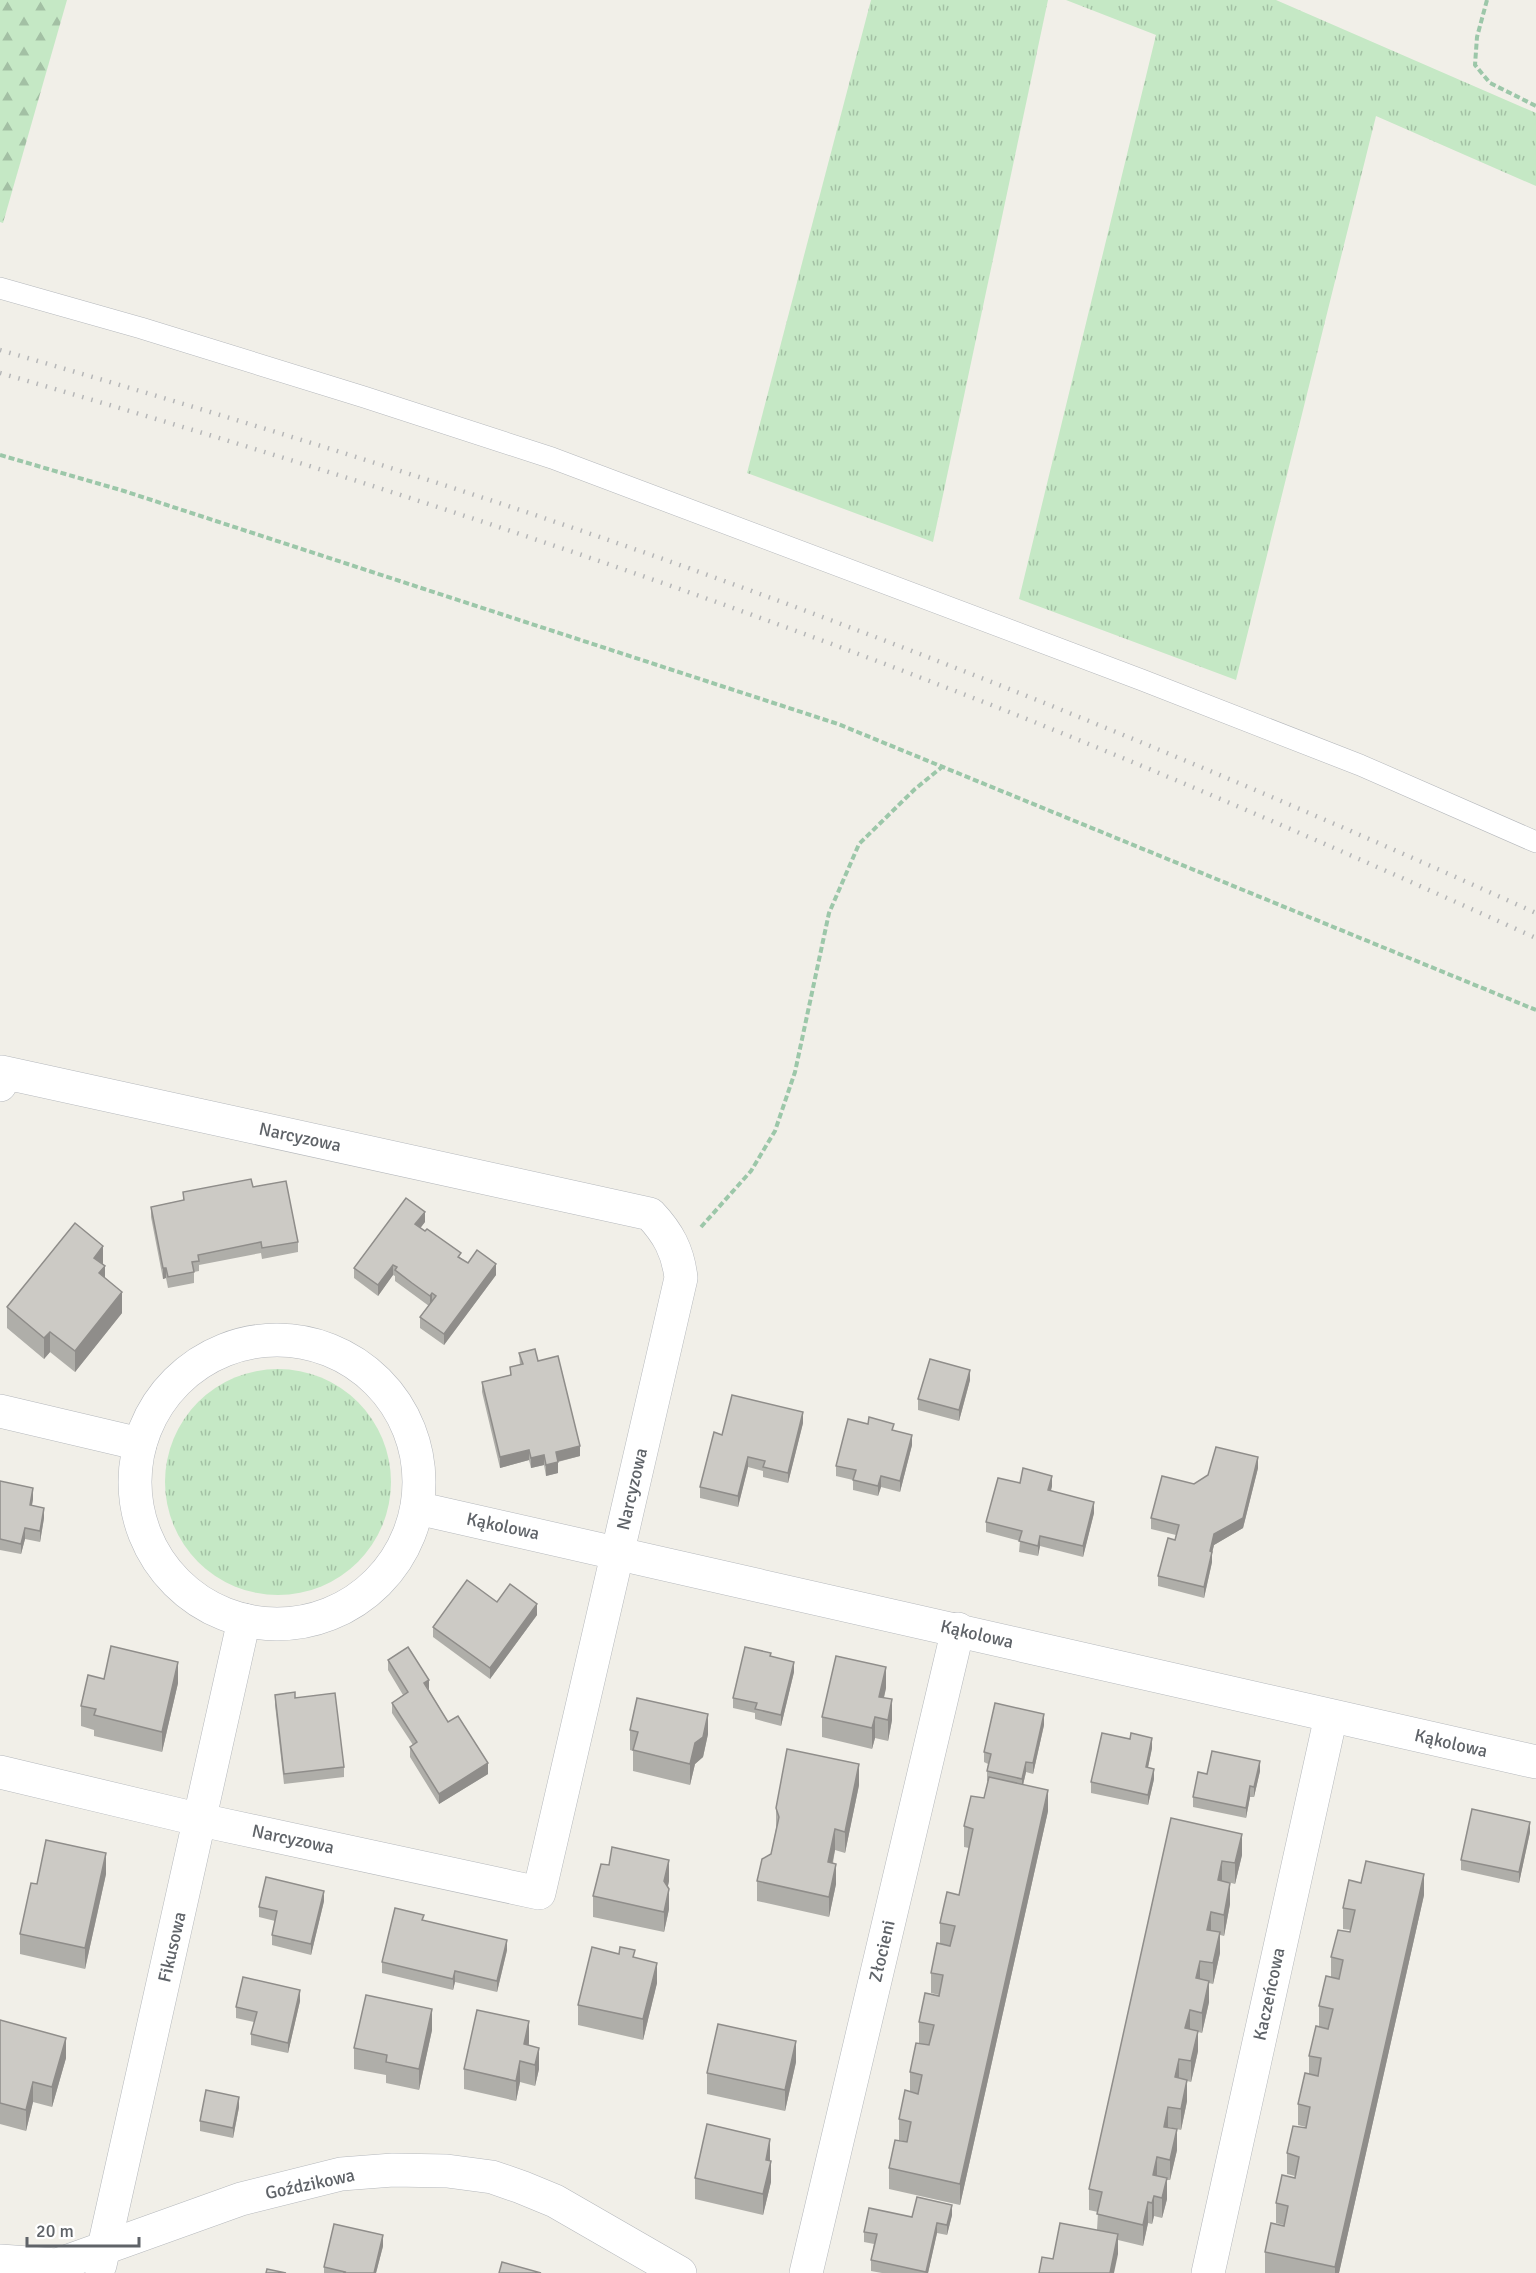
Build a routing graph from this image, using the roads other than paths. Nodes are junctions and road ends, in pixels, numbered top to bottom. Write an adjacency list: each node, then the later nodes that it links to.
1 (0, 288): 2 (lane)
2 (1536, 842)
3 (0, 1085): 7 (street, Narcyzowa)
4 (0, 1411): 5 (street)
5 (140, 1444): 6 (street); 8 (street)
6 (417, 1508): 7 (street, Kąkolowa); 8 (street)
7 (617, 1552): 9 (street, Kąkolowa); 13 (street, Narcyzowa)
8 (244, 1620): 13 (street, Fikusowa)
9 (958, 1629): 10 (street, Kąkolowa); 17 (street, Złocieni)
10 (1331, 1716): 11 (street, Kąkolowa); 18 (street, Kaczeńcowa)
11 (1536, 1762)
12 (0, 1772): 13 (street, Narcyzowa)
13 (201, 1820): 15 (street, Fikusowa)
14 (0, 2261): 15 (street, Goździkowa)
15 (101, 2261): 16 (street, Goździkowa)
16 (680, 2273)
17 (806, 2273)
18 (1208, 2273)

